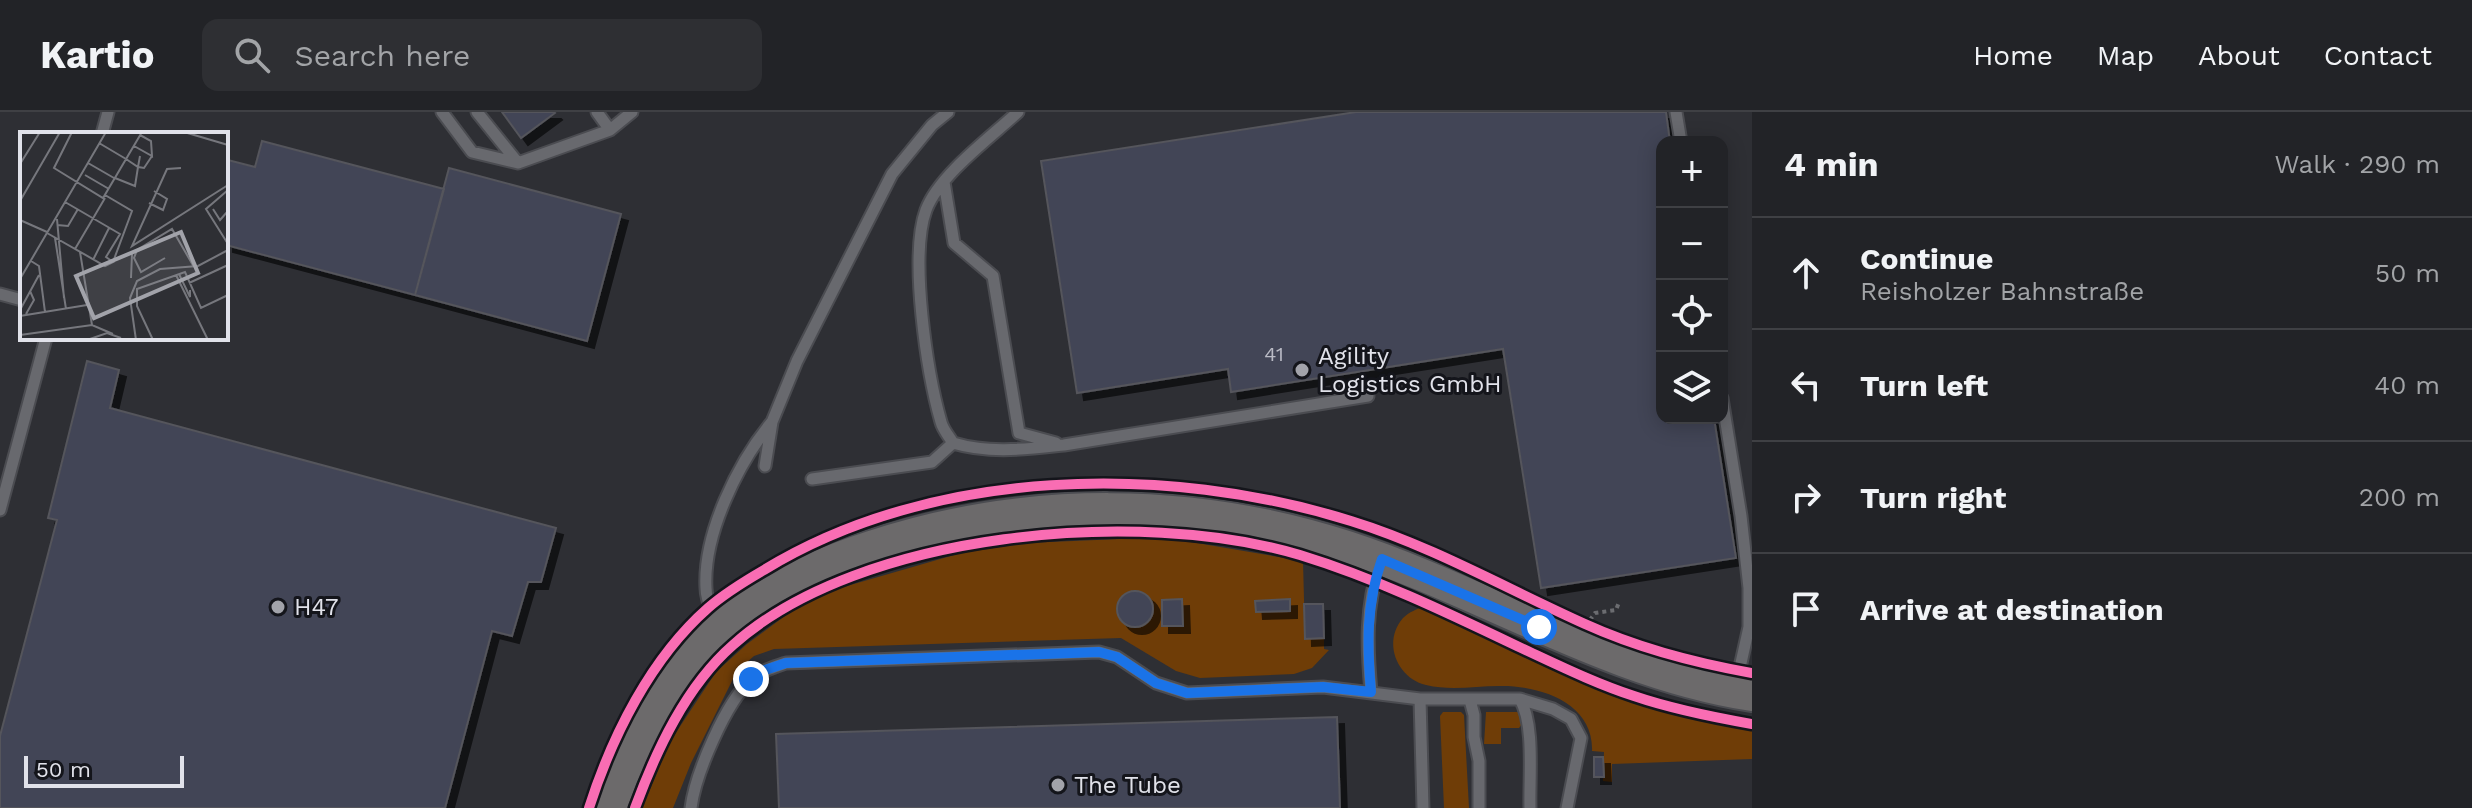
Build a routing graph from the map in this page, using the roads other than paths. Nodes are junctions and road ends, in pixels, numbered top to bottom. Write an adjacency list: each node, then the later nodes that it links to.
1 (108, 112): 10 (lane)
2 (442, 112): 12 (lane)
3 (477, 112): 12 (lane)
4 (597, 112): 9 (lane)
5 (632, 112): 9 (lane)
6 (948, 112): 18 (lane)
7 (1018, 112): 13 (lane)
8 (1676, 112): 11 (lane)
9 (610, 130): 12 (lane)
10 (103, 132)
11 (1680, 136)
12 (518, 163)
13 (944, 182): 20 (lane); 21 (lane)
14 (0, 294): 15 (lane)
15 (20, 299)
16 (45, 340): 22 (lane)
17 (1368, 396): 21 (lane)
18 (772, 422): 23 (lane); 27 (lane)
19 (1726, 424): 29 (lane)
20 (953, 443): 21 (lane); 24 (lane)
21 (1064, 445)
22 (6, 464): 25 (lane)
23 (765, 466)
24 (812, 479)
25 (0, 510)
26 (1382, 559): 27 (main road); 28 (lane); 29 (main road)
27 (718, 630): 33 (main road)
28 (1371, 692): 30 (lane); 34 (lane)
29 (1743, 694)
30 (1420, 699): 32 (lane); 35 (lane)
31 (1520, 699): 32 (lane); 37 (lane); 38 (lane)
32 (1470, 700): 36 (lane)
33 (610, 808)
34 (691, 808)
35 (1423, 808)
36 (1479, 808)
37 (1530, 808)
38 (1567, 808)

